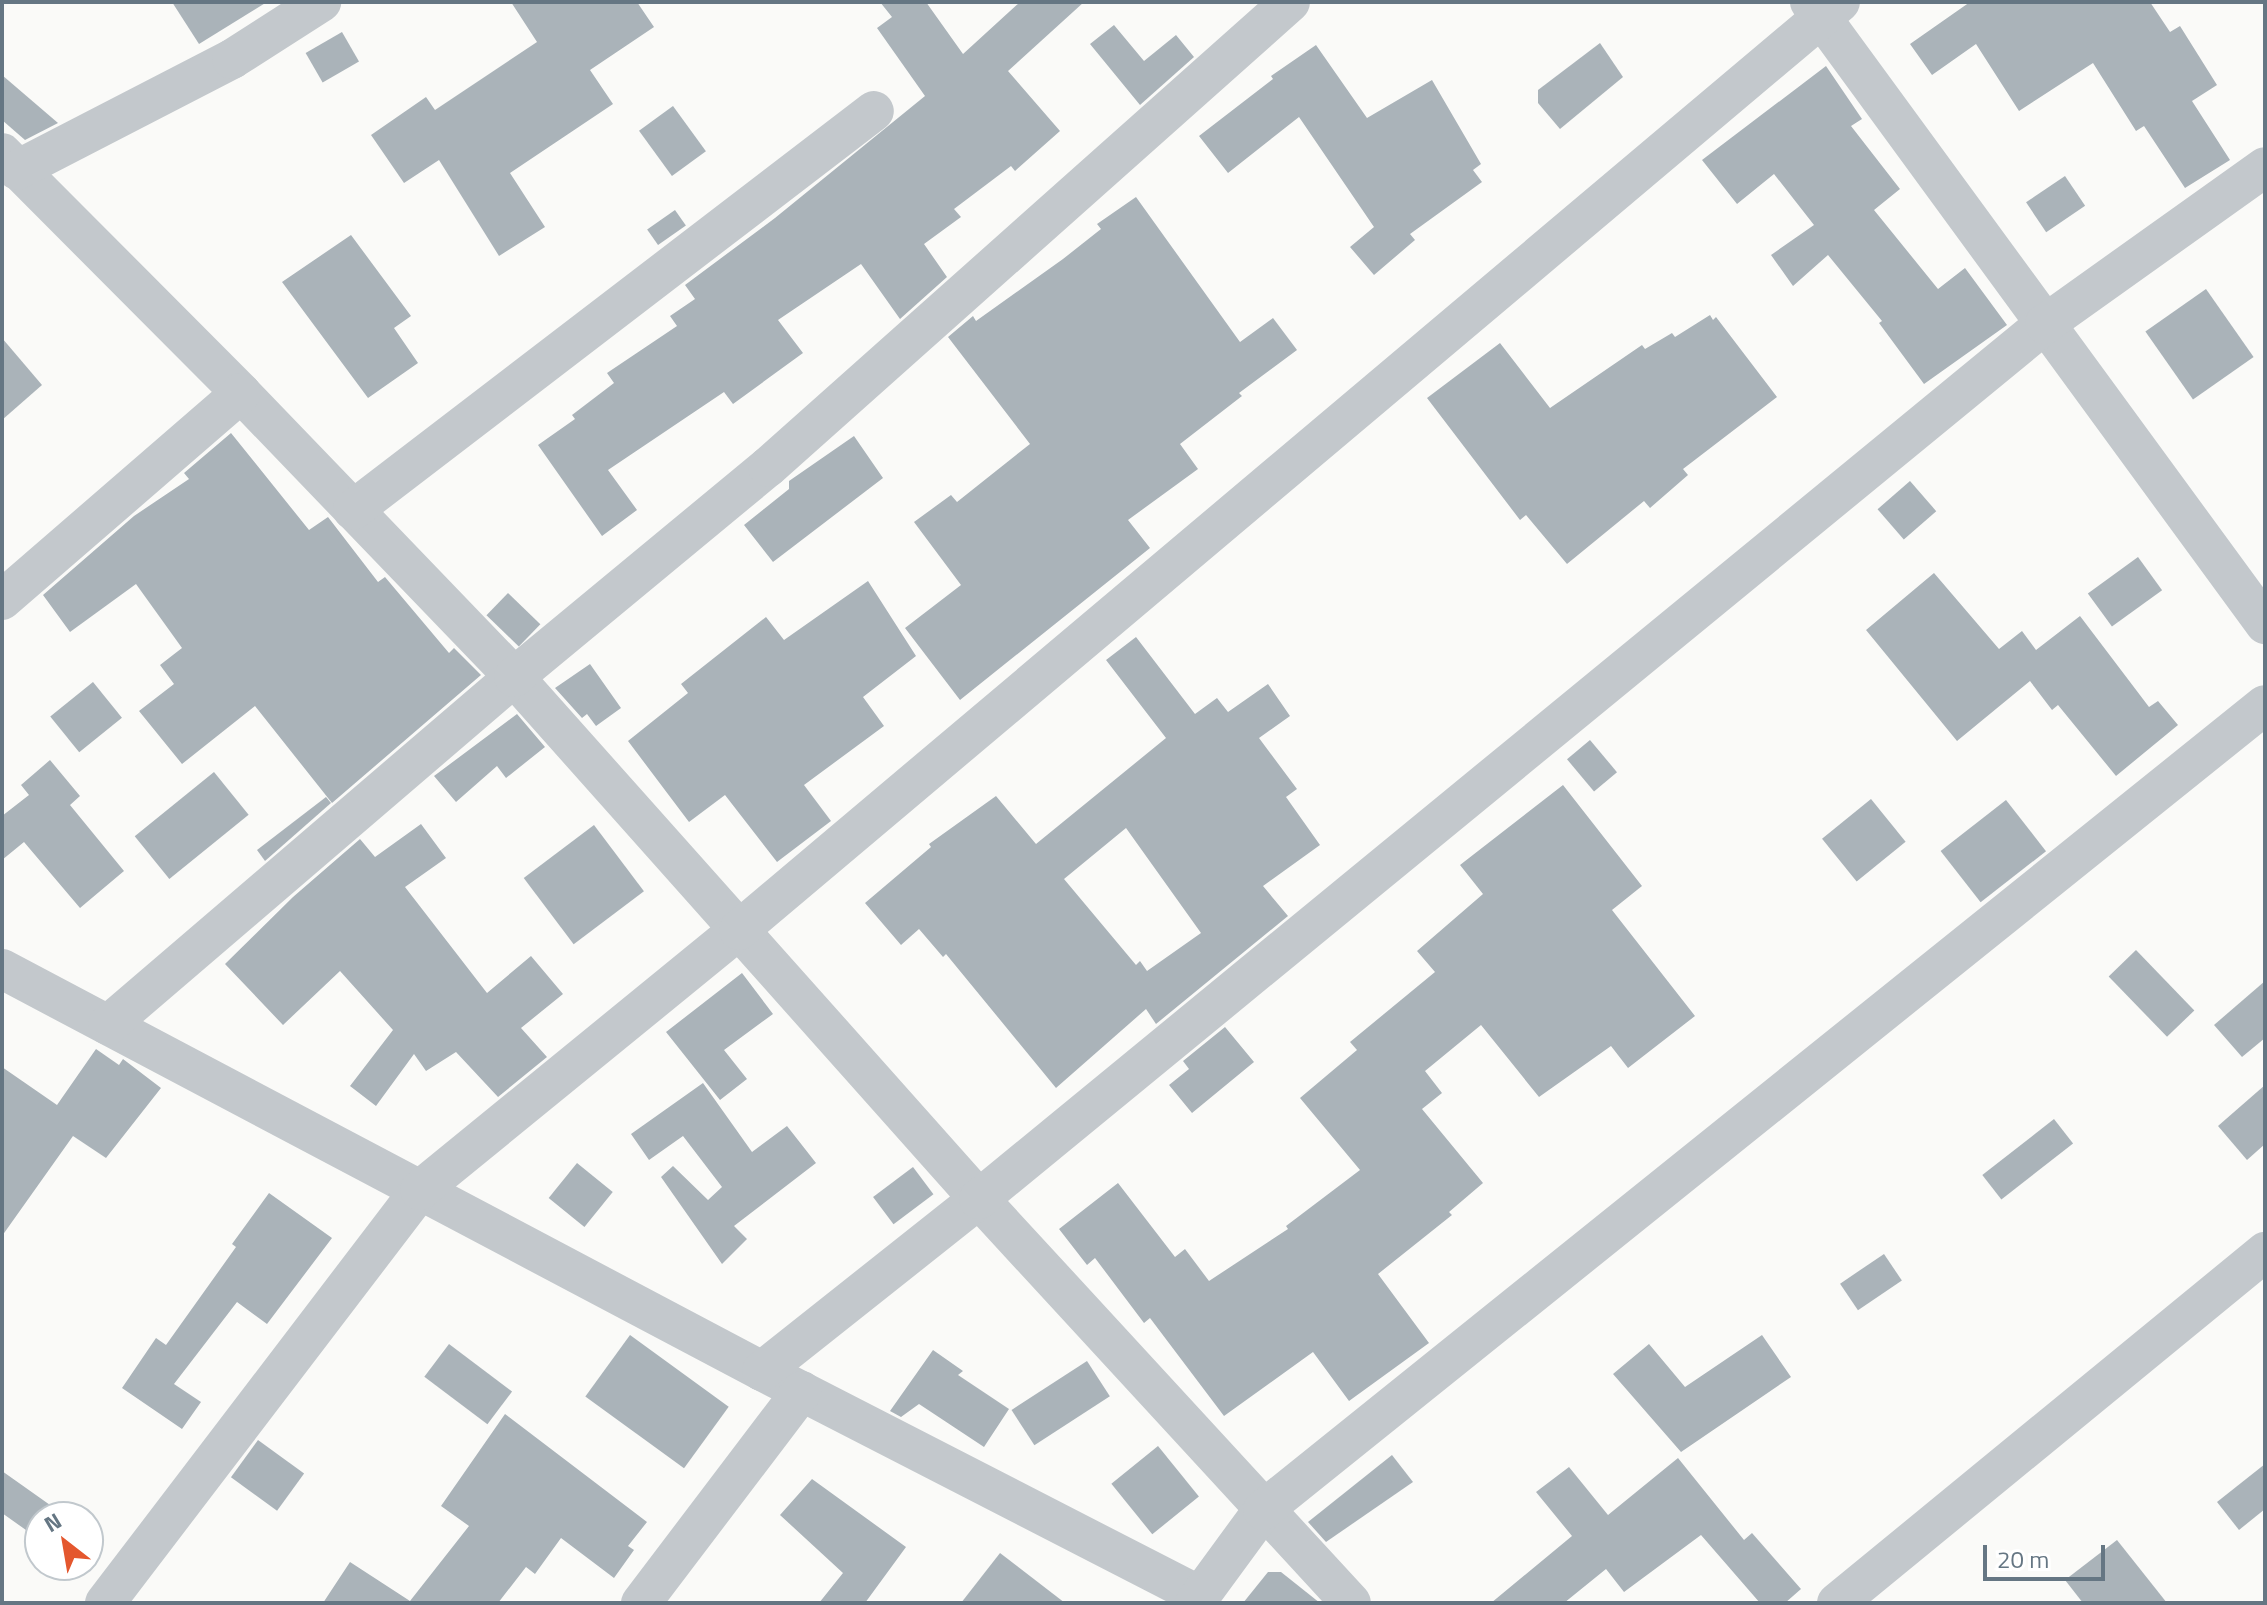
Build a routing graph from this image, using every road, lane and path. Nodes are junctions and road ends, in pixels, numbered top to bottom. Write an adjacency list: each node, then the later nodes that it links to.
1 (321, 2): 5 (street)
2 (1290, 2): 12 (street)
3 (1823, 7): 7 (street); 14 (street)
4 (874, 111): 9 (street)
5 (10, 161): 8 (street)
6 (2265, 167): 7 (street)
7 (2045, 324): 11 (street); 18 (street)
8 (241, 393): 9 (street); 10 (street)
9 (353, 510): 12 (street)
10 (2, 600)
11 (2263, 619)
12 (514, 677): 14 (street); 16 (street)
13 (2265, 705): 22 (street)
14 (739, 930): 17 (street); 18 (street)
15 (8, 983): 16 (street)
16 (108, 1025): 17 (street)
17 (420, 1190): 20 (street); 24 (street)
18 (979, 1199): 20 (street); 22 (street)
19 (2265, 1252): 27 (street)
20 (762, 1371): 21 (street)
21 (802, 1391): 23 (street); 25 (street)
22 (1263, 1510): 23 (street); 26 (street)
23 (1198, 1600)
24 (105, 1603)
25 (641, 1603)
26 (1351, 1603)
27 (1837, 1603)

